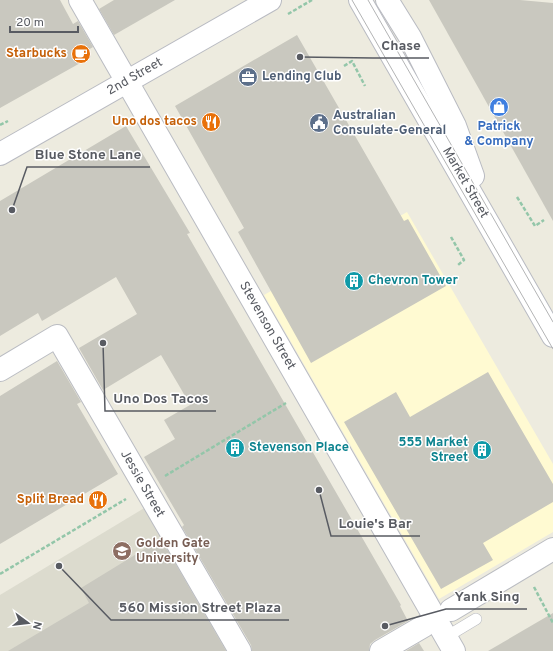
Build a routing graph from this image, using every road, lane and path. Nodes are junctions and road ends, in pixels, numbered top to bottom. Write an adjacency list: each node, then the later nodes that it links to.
1 (80, 0): 6 (street, Stevenson Street)
2 (270, 0): 6 (street, 2nd Street)
3 (360, 0): 12 (street, Market Street)
4 (387, 0): 12 (street, Market Street)
5 (344, 66): 7 (path)
6 (127, 82): 8 (street, 2nd Street); 22 (street, Stevenson Street)
7 (365, 86)
8 (0, 154)
9 (517, 197): 10 (path)
10 (544, 220)
11 (451, 237): 13 (path)
12 (498, 241): 14 (street, Market Street)
13 (458, 265)
14 (553, 336)
15 (0, 370): 23 (street, Jessie Street)
16 (553, 549): 18 (street)
17 (531, 583): 20 (path)
18 (451, 610)
19 (476, 619): 22 (lane)
20 (553, 623)
21 (424, 626): 24 (street)
22 (450, 644)
23 (240, 651)
24 (382, 651)

